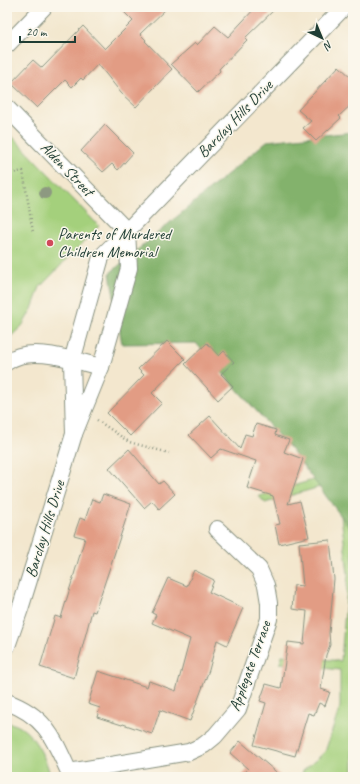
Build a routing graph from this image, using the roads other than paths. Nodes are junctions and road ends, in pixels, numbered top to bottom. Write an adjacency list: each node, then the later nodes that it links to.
1 (44, 7): 3 (street)
2 (344, 7): 5 (street, Barclay Hills Drive)
3 (7, 45)
4 (7, 108): 5 (street, Alden Street)
5 (127, 231): 6 (street, Barclay Hills Drive); 8 (street, Barclay Hills Drive)
6 (72, 361): 7 (street); 8 (street); 9 (street, Barclay Hills Drive)
7 (7, 362)
8 (101, 367): 9 (street, Barclay Hills Drive)
9 (74, 434): 11 (street, Barclay Hills Drive)
10 (217, 529): 14 (street, Applegate Terrace)
11 (14, 603): 12 (street, Barclay Hills Drive)
12 (7, 646)
13 (7, 702): 14 (street)
14 (69, 774)

